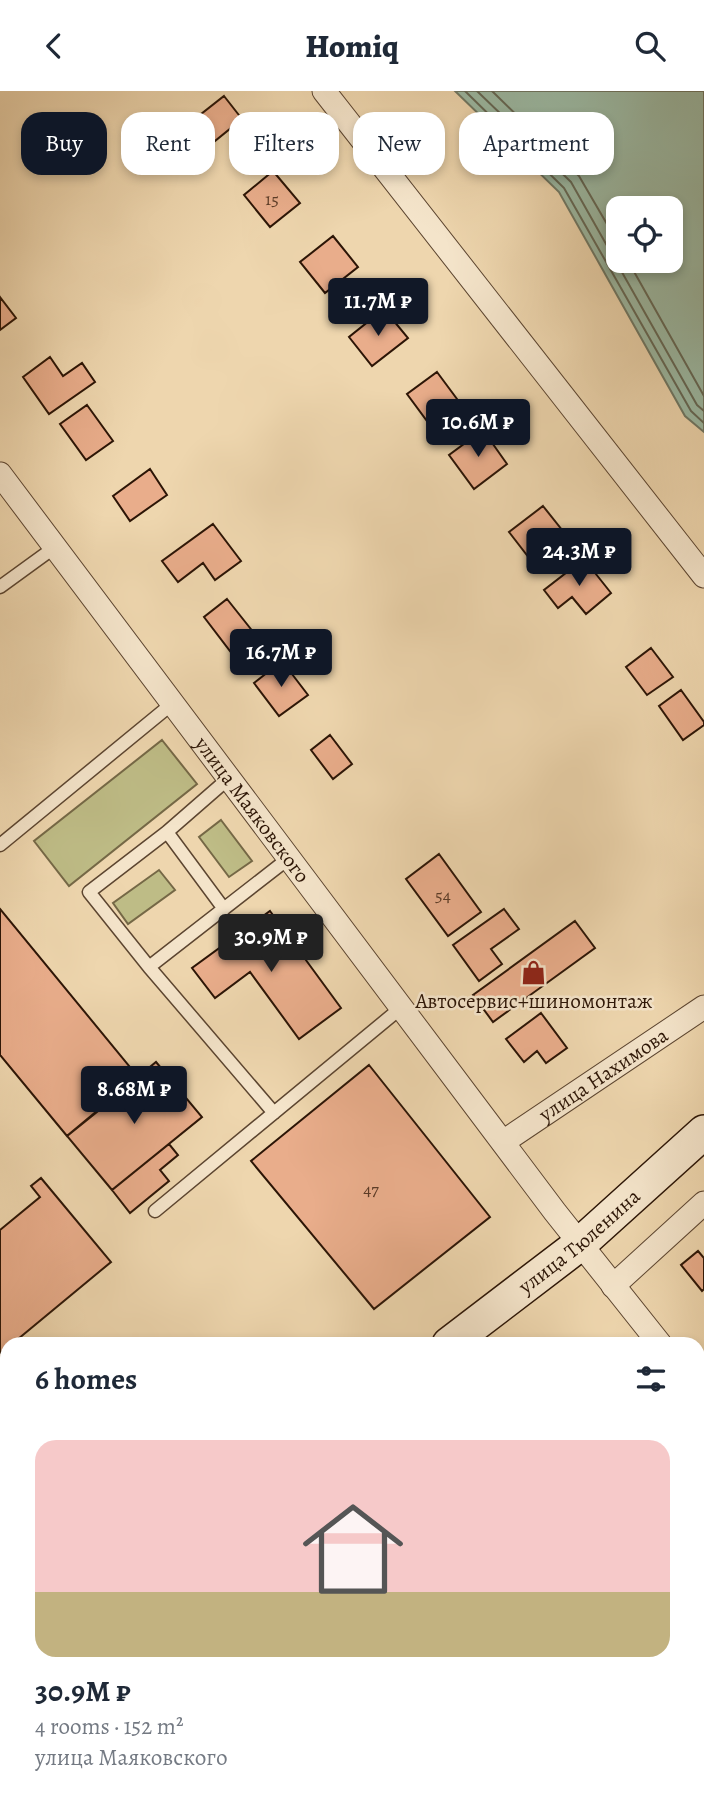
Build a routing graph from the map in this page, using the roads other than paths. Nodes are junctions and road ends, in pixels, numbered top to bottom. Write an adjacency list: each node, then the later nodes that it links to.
1 (324, 91): 4 (street)
2 (0, 474): 3 (street, улица Маяковского)
3 (55, 547): 5 (lane); 6 (street, улица Маяковского)
4 (704, 576)
5 (0, 587)
6 (173, 703): 7 (street, улица Маяковского); 9 (lane)
7 (229, 778): 8 (lane); 10 (street, улица Маяковского)
8 (167, 832): 11 (lane); 12 (lane)
9 (0, 845)
10 (289, 858): 11 (lane); 13 (street, улица Маяковского)
11 (223, 909): 12 (lane)
12 (149, 967): 15 (lane)
13 (402, 1007): 15 (lane); 17 (street, улица Маяковского)
14 (704, 1007): 17 (street, улица Нахимова)
15 (274, 1113): 19 (lane)
16 (704, 1132): 20 (main road, улица Тюленина)
17 (503, 1142): 20 (street, улица Маяковского)
18 (704, 1203): 21 (street)
19 (155, 1211)
20 (580, 1244): 21 (street, улица Маяковского); 22 (main road, улица Тюленина)
21 (613, 1286): 23 (street, улица Маяковского)
22 (458, 1337)
23 (654, 1337)

